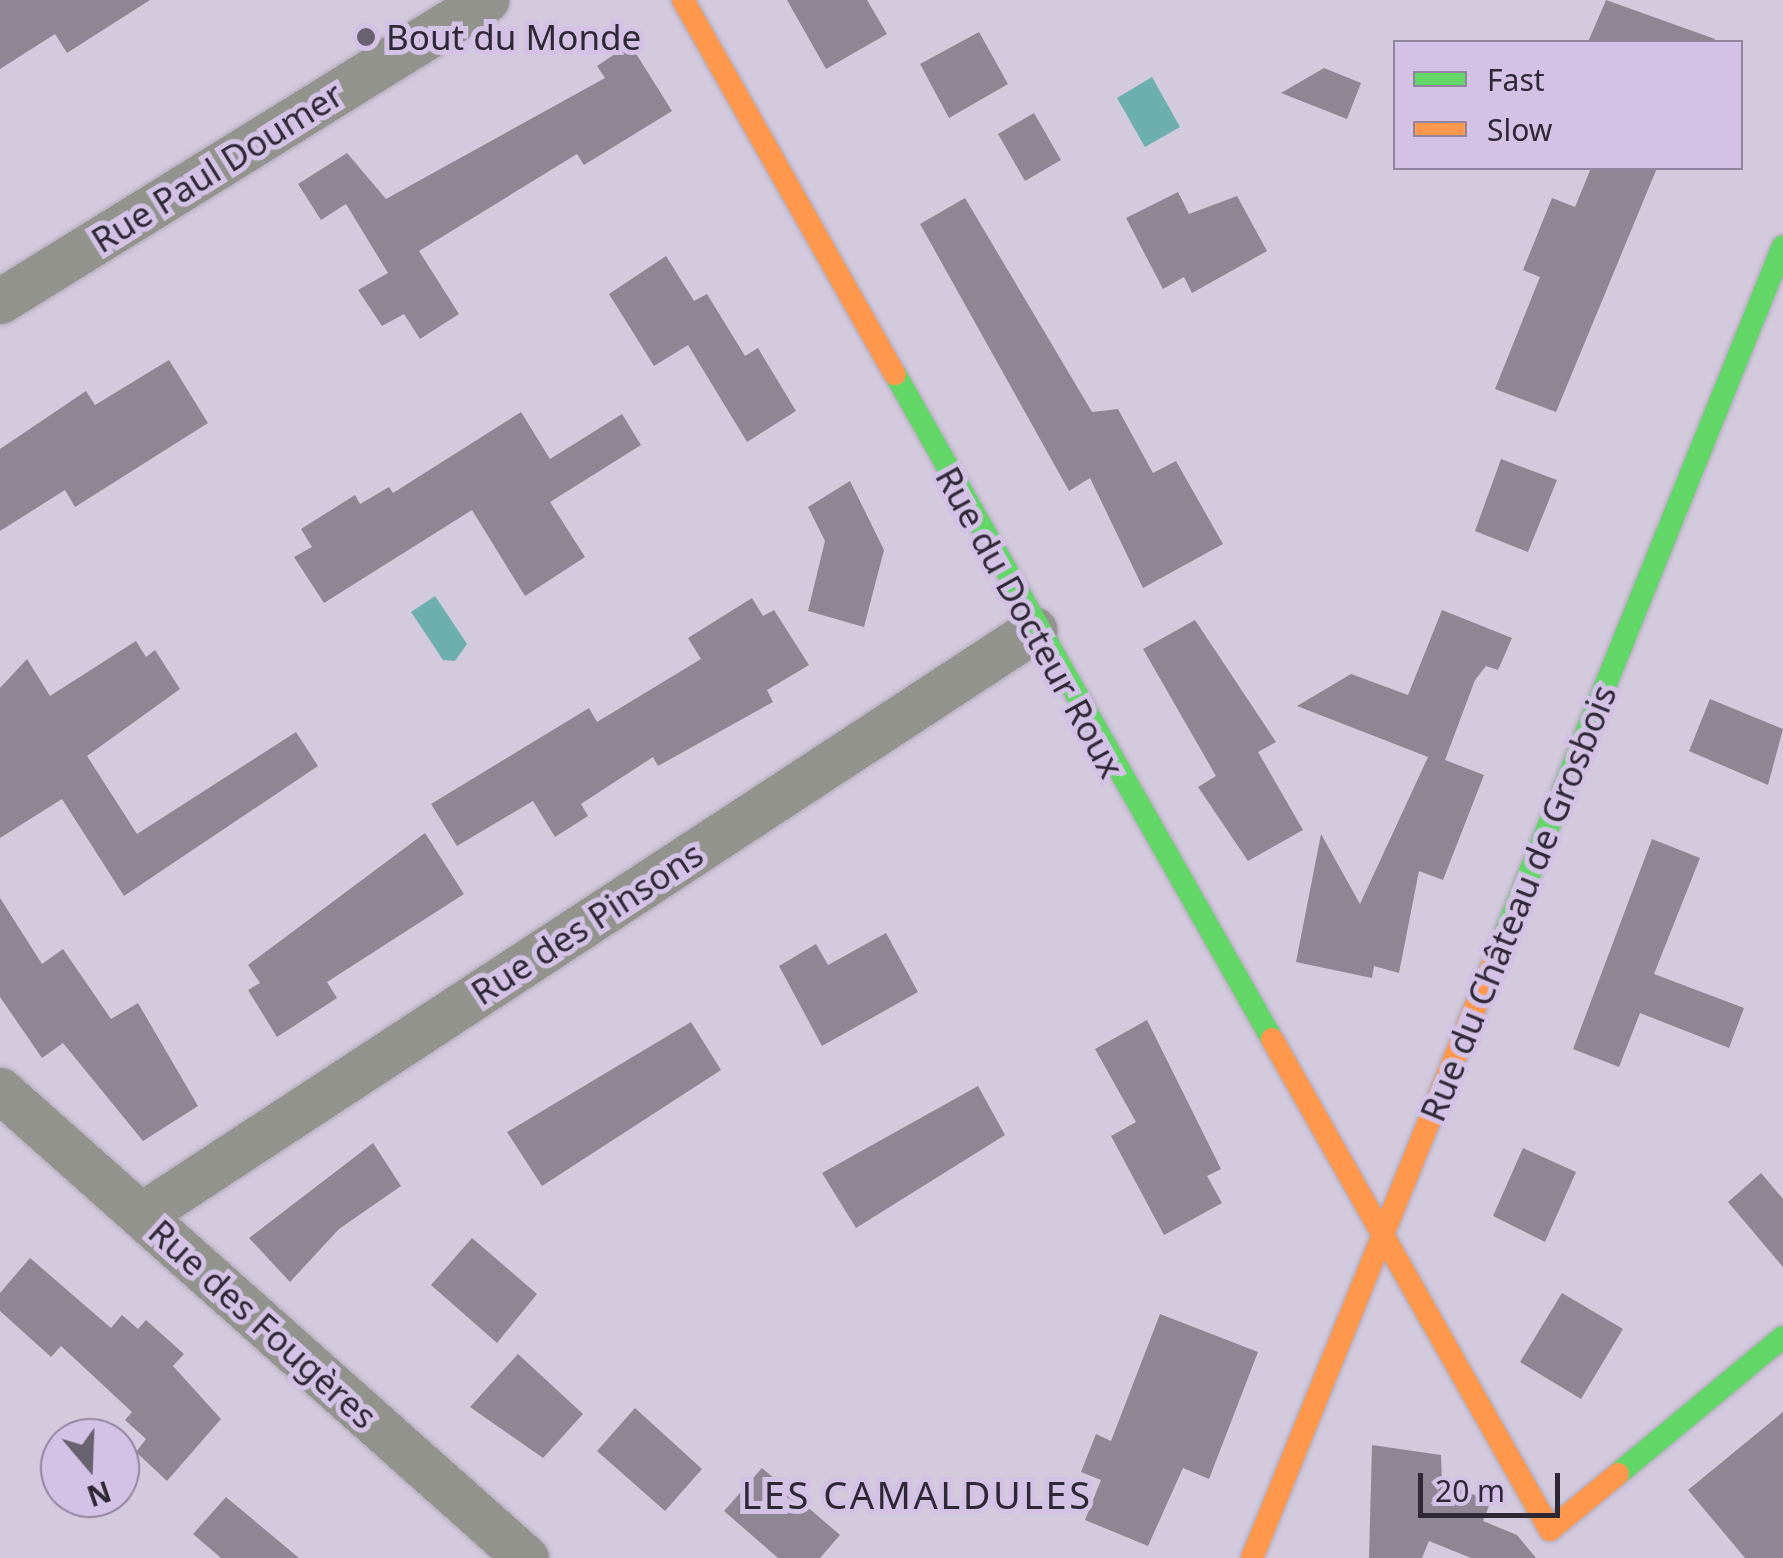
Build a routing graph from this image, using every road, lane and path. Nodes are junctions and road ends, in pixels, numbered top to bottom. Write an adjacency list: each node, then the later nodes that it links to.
1 (486, 0): 4 (street, Rue Paul Doumer)
2 (683, 0): 5 (street, Rue du Docteur Roux)
3 (1783, 246): 8 (street, Rue du Château de Grosbois)
4 (0, 302)
5 (1034, 630): 7 (street, Rue des Pinsons); 8 (street, Rue du Docteur Roux)
6 (0, 1090): 7 (street, Rue des Fougères)
7 (141, 1216): 10 (street, Rue des Fougères)
8 (1381, 1242): 9 (street, Rue du Docteur Roux); 11 (street, Rue du Château de Grosbois)
9 (1783, 1337)
10 (526, 1558)
11 (1252, 1558)

